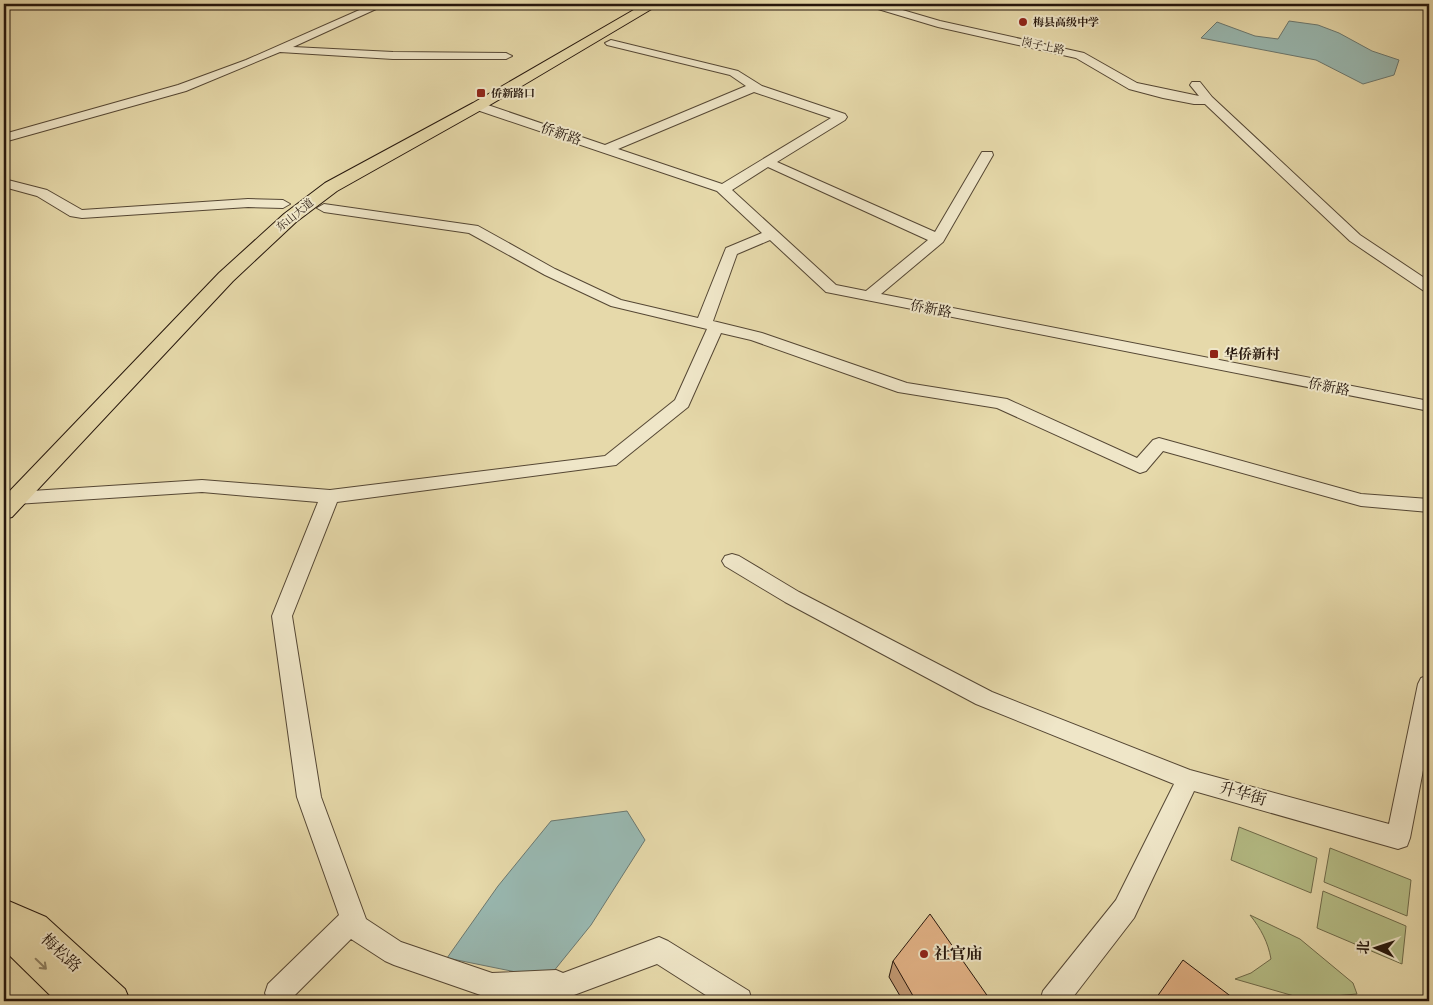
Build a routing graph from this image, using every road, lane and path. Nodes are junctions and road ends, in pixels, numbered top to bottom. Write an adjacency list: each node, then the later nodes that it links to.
1 (382, 4): 7 (street)
2 (653, 4): 12 (main road, 东山大道)
3 (872, 4): 11 (street, 岗子上路)
4 (1412, 4): 5 (street)
5 (1429, 4)
6 (611, 43): 10 (street)
7 (276, 49): 8 (street); 13 (street)
8 (506, 56)
9 (1196, 85): 11 (street)
10 (755, 87): 14 (street); 16 (street)
11 (1208, 100): 23 (street)
12 (478, 106): 14 (street, 侨新路); 28 (main road, 东山大道)
13 (4, 138)
14 (606, 149): 18 (street, 侨新路)
15 (987, 155): 22 (street)
16 (767, 162): 18 (street); 22 (street)
17 (4, 183): 19 (street)
18 (722, 189): 21 (street, 侨新路)
19 (283, 204)
20 (324, 208): 25 (street)
21 (772, 234): 24 (street, 侨新路); 25 (street)
22 (938, 239): 24 (street)
23 (1429, 288)
24 (869, 296): 26 (street, 侨新路)
25 (710, 324): 27 (street); 29 (street)
26 (1429, 406)
27 (330, 496): 28 (street); 34 (street)
28 (10, 504)
29 (1429, 506)
30 (732, 561): 32 (street)
31 (1429, 684): 32 (street, 升华街)
32 (1188, 778): 42 (street)
33 (4, 914): 38 (main road, 梅松路)
34 (349, 923): 36 (street); 39 (street)
35 (4, 933): 37 (main road, 梅松路, one-way to 37)
36 (573, 982): 40 (street); 41 (street)
37 (80, 1001)
38 (113, 1001)
39 (283, 1001)
40 (523, 1001)
41 (739, 1001)
42 (1053, 1001)

